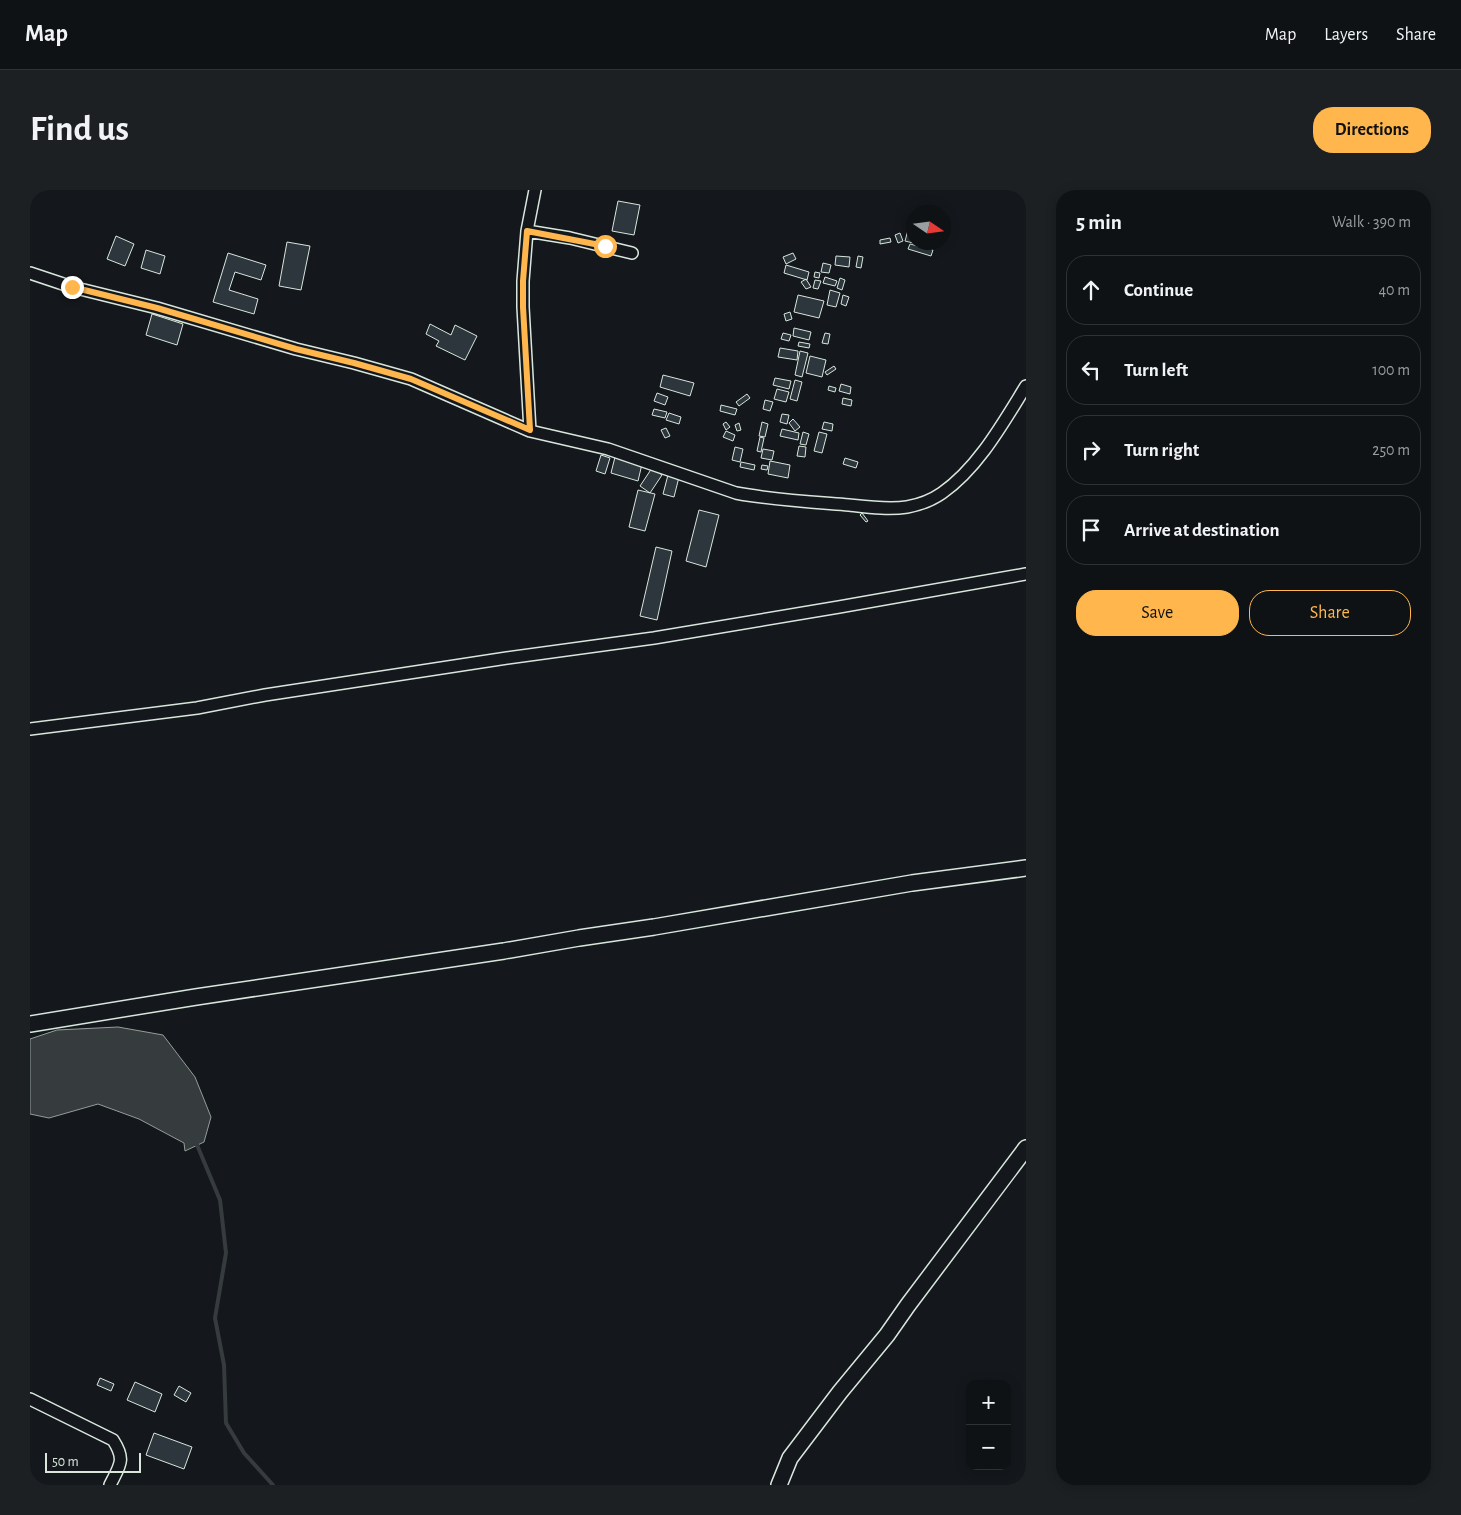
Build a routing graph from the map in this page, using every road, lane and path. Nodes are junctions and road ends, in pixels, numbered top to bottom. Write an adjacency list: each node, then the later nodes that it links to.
1 (534, 190): 2 (street)
2 (527, 231): 3 (street); 6 (street)
3 (632, 253)
4 (30, 273): 6 (street)
5 (1026, 386): 6 (street)
6 (530, 430)
7 (1026, 574): 8 (street)
8 (30, 730)
9 (1026, 868): 10 (street)
10 (30, 1024)
11 (1026, 1148): 14 (street)
12 (30, 1400): 13 (street)
13 (110, 1485)
14 (779, 1485)

